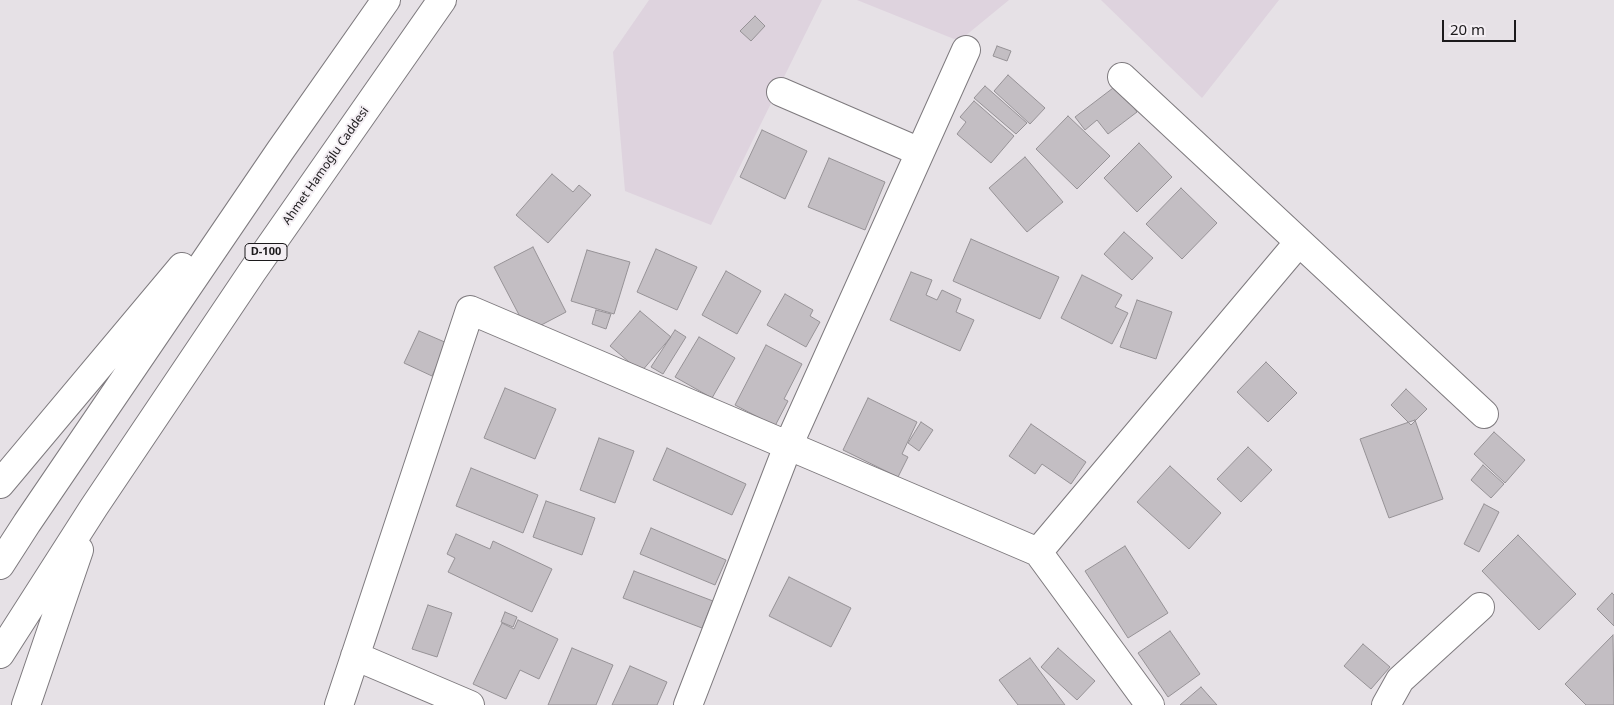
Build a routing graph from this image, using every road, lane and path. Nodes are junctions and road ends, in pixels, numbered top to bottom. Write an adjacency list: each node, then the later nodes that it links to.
1 (386, 0): 6 (main road)
2 (442, 0): 12 (main road, Ahmet Hamoğlu Caddesi / D-100)
3 (966, 50): 7 (main road)
4 (1122, 77): 8 (main road)
5 (781, 92): 7 (main road)
6 (280, 152): 11 (main road); 14 (main road)
7 (920, 152): 10 (main road)
8 (1299, 242): 9 (main road); 13 (main road)
9 (1484, 414)
10 (788, 446): 13 (main road); 17 (main road); 21 (main road)
11 (0, 484)
12 (94, 507): 16 (main road, D-100); 18 (main road)
13 (1038, 552): 22 (main road)
14 (0, 565)
15 (1480, 607): 23 (main road)
16 (0, 654)
17 (355, 656): 19 (main road); 20 (main road)
18 (26, 705)
19 (339, 705)
20 (470, 705)
21 (688, 705)
22 (1150, 705)
23 (1386, 705)

